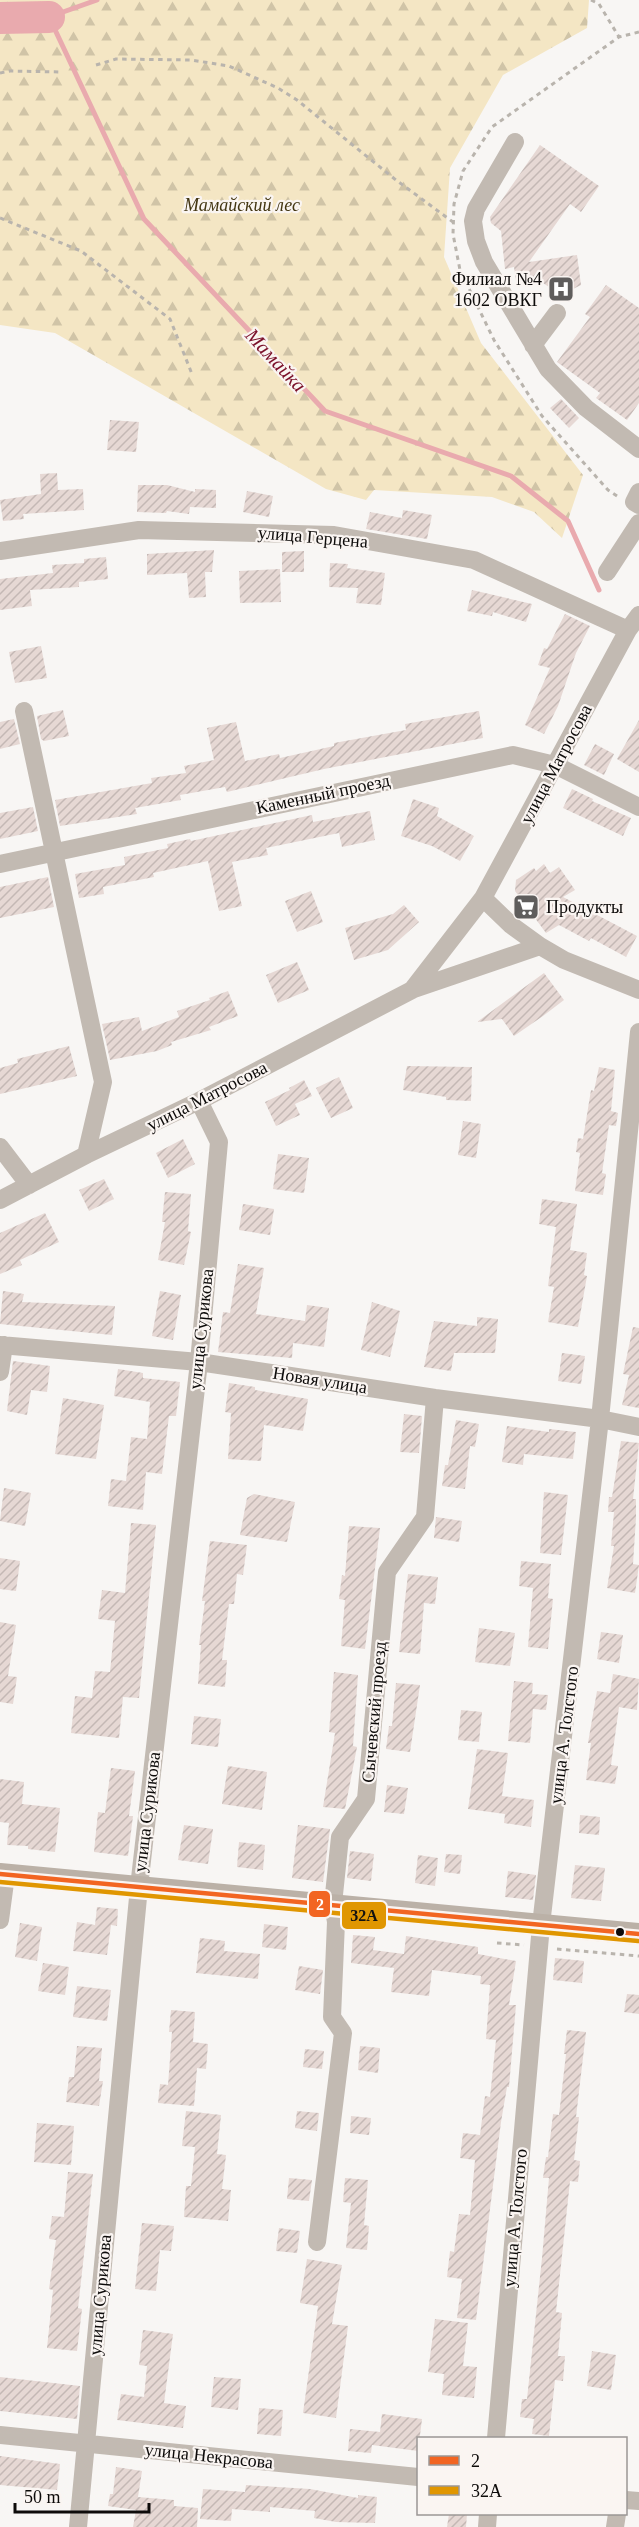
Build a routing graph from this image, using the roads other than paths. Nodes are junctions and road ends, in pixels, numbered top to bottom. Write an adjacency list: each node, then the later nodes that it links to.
1 (515, 142): 3 (street)
2 (557, 313): 3 (street)
3 (533, 345): 4 (street)
4 (639, 449)
5 (639, 523): 7 (street)
6 (0, 551): 9 (street, улица Герцена)
7 (607, 572)
8 (639, 615): 9 (street)
9 (628, 630): 11 (street, улица Матросова)
10 (24, 711): 13 (street)
11 (555, 765): 12 (street, Каменный проезд); 13 (street, Каменный проезд); 15 (street, улица Матросова)
12 (639, 807)
13 (54, 853): 14 (street, Каменный проезд); 22 (street)
14 (0, 864)
15 (483, 898): 16 (street); 17 (street, улица Матросова)
16 (540, 946): 17 (street, улица Матросова); 18 (street)
17 (412, 990): 20 (street, улица Матросова)
18 (639, 990)
19 (639, 1032): 29 (street, улица А. Толстого)
20 (199, 1101): 22 (street, улица Матросова); 26 (street, улица Сурикова)
21 (0, 1147): 23 (street)
22 (86, 1155): 23 (street, улица Матросова)
23 (29, 1185): 24 (street, улица Матросова)
24 (0, 1200)
25 (2, 1345): 26 (street, Новая улица); 27 (street)
26 (199, 1362): 28 (street, Новая улица); 32 (street, улица Сурикова)
27 (0, 1372)
28 (435, 1398): 29 (street, Новая улица); 33 (street, Сычевский проезд)
29 (600, 1419): 30 (street, Новая улица); 35 (street, улица А. Толстого)
30 (639, 1427)
31 (3, 1875): 32 (main road); 34 (street)
32 (139, 1887): 33 (main road); 40 (street, улица Сурикова)
33 (333, 1904): 35 (main road); 37 (street, Сычевский проезд)
34 (0, 1920)
35 (542, 1925): 36 (main road); 39 (street, улица А. Толстого)
36 (639, 1934)
37 (317, 2242)
38 (0, 2435): 40 (street, улица Некрасова)
39 (496, 2437)
40 (86, 2444): 41 (street, улица Некрасова); 42 (street, улица Сурикова)
41 (417, 2477)
42 (78, 2527)

